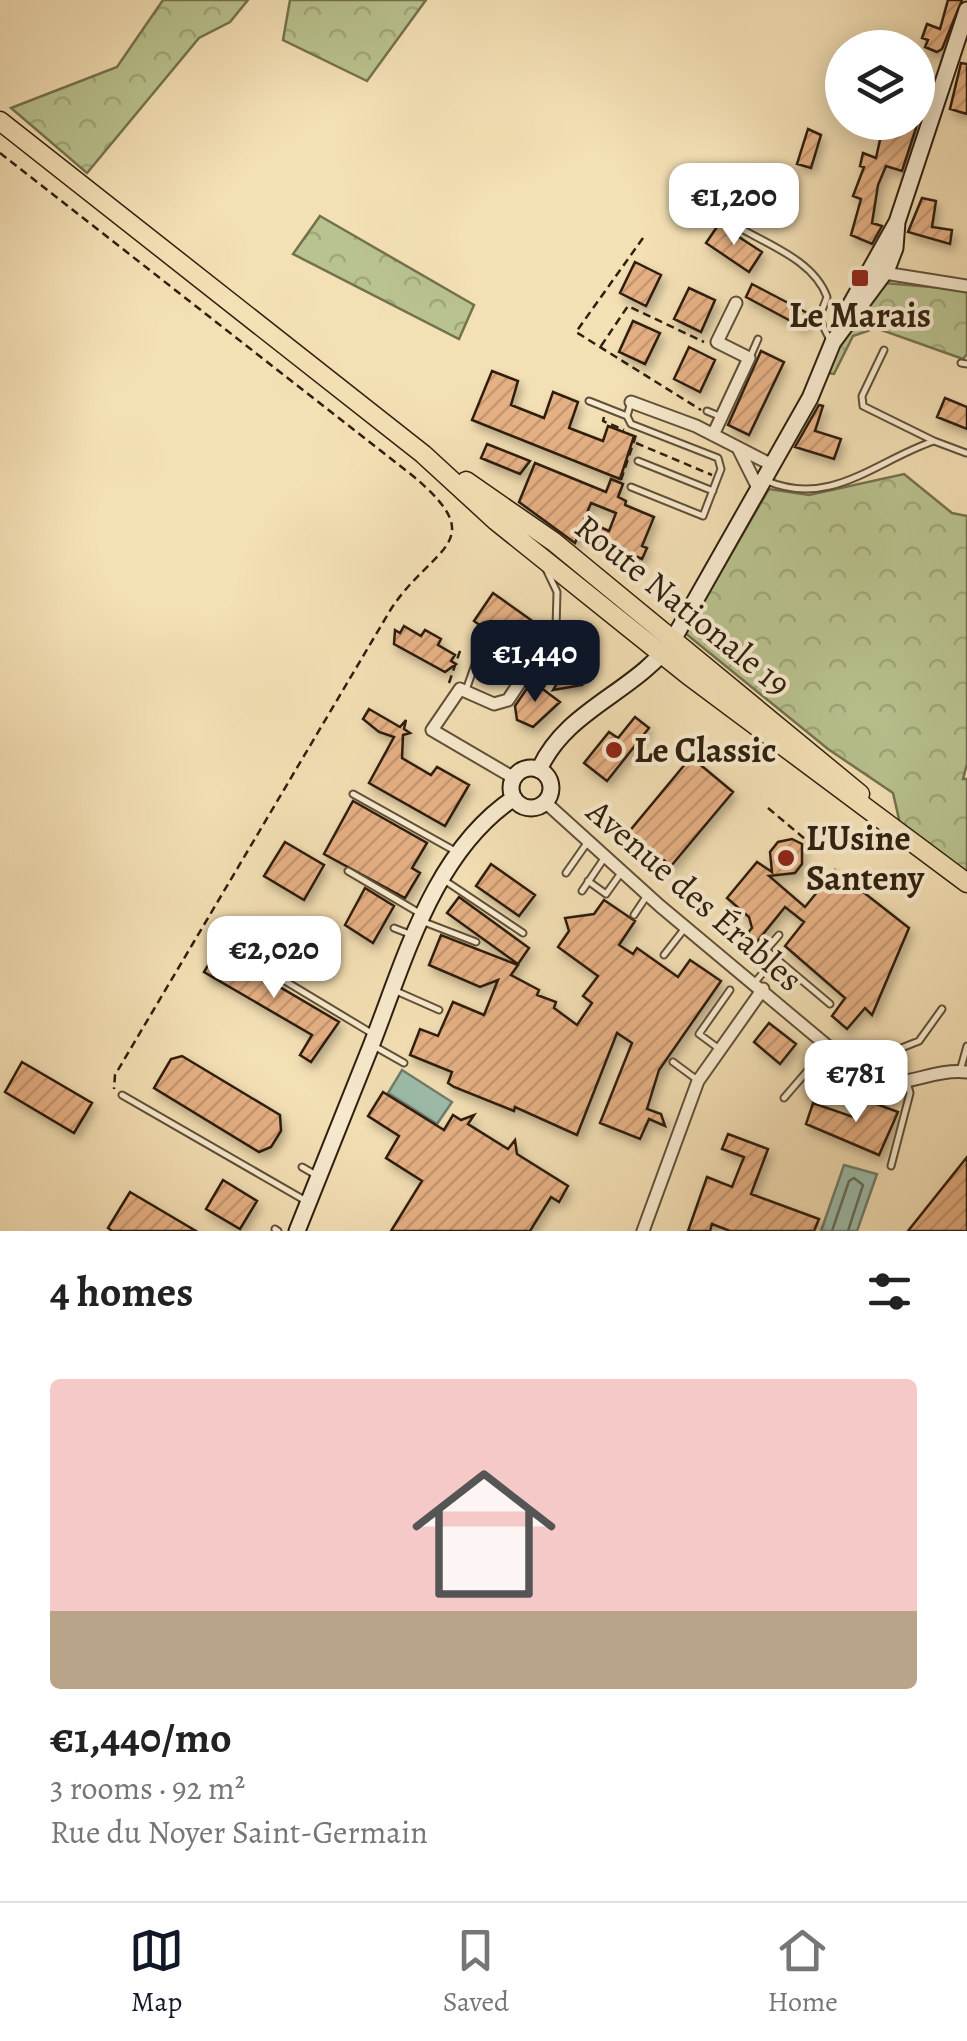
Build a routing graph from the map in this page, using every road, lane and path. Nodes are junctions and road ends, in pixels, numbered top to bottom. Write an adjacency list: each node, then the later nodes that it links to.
1 (967, 10): 6 (street)
2 (0, 121): 26 (main road, Route Nationale 19)
3 (0, 154): 85 (path)
4 (730, 222): 9 (lane)
5 (642, 238): 12 (path)
6 (881, 264): 7 (street); 9 (street)
7 (967, 286)
8 (736, 303): 14 (street)
9 (837, 336): 29 (street)
10 (758, 339): 14 (lane)
11 (714, 346): 12 (path)
12 (600, 348): 18 (path)
13 (884, 350): 22 (lane)
14 (749, 358): 20 (street)
15 (590, 402): 17 (lane)
16 (631, 402): 19 (lane); 21 (street)
17 (608, 408): 19 (lane); 23 (path)
18 (707, 411): 20 (lane)
19 (628, 416): 28 (lane)
20 (722, 418): 21 (street)
21 (713, 435): 24 (street)
22 (934, 441): 25 (lane); 29 (lane)
23 (635, 443): 28 (path); 30 (path)
24 (738, 450): 29 (street); 29 (street)
25 (966, 453)
26 (423, 454): 33 (main road, Route Nationale 19); 36 (main road, Route Nationale 19)
27 (638, 461): 32 (lane)
28 (718, 477): 32 (lane)
29 (765, 478): 36 (street)
30 (621, 480)
31 (631, 487): 32 (lane)
32 (713, 492)
33 (535, 552): 34 (lane); 36 (main road, Route Nationale 19)
34 (556, 628): 38 (street)
35 (484, 639): 38 (lane)
36 (669, 646): 40 (street); 55 (main road, Route Nationale 19)
37 (461, 648): 39 (path)
38 (466, 690): 39 (street)
39 (444, 709): 41 (street)
40 (539, 770): 41 (street); 44 (street)
41 (514, 778): 43 (street)
42 (353, 794): 48 (lane)
43 (514, 798): 44 (street); 48 (street)
44 (545, 802): 47 (street, Avenue des Érables)
45 (768, 808): 46 (path)
46 (805, 839)
47 (588, 842): 49 (street, Avenue des Érables); 52 (lane)
48 (459, 853): 53 (street)
49 (605, 857): 51 (street, Avenue des Érables); 54 (lane)
50 (348, 872): 59 (lane)
51 (622, 872): 54 (lane); 57 (street, Avenue des Érables)
52 (566, 873)
53 (442, 878): 59 (street); 62 (lane)
54 (588, 881): 56 (lane)
55 (967, 883)
56 (582, 890)
57 (647, 895): 58 (lane); 61 (street, Avenue des Érables)
58 (634, 915)
59 (422, 918): 64 (street); 66 (lane)
60 (394, 928): 64 (lane)
61 (685, 928): 67 (lane); 69 (street, Avenue des Érables)
62 (523, 934)
63 (779, 935): 68 (lane)
64 (414, 937): 70 (street)
65 (217, 940): 75 (lane)
66 (476, 942)
67 (664, 955)
68 (776, 958): 69 (lane); 72 (lane)
69 (759, 986): 76 (street, Avenue des Érables); 78 (street)
70 (393, 990): 74 (lane); 75 (street)
71 (730, 990): 78 (lane)
72 (830, 1004)
73 (942, 1009): 81 (lane)
74 (439, 1010)
75 (373, 1040): 80 (lane); 89 (street)
76 (829, 1046): 81 (street, Avenue des Érables); 86 (lane)
77 (967, 1046): 82 (lane)
78 (720, 1050): 83 (street)
79 (673, 1062): 83 (lane)
80 (404, 1063)
81 (853, 1067): 84 (street, Avenue des Érables)
82 (964, 1071): 84 (street, Avenue des Érables)
83 (698, 1081): 92 (street)
84 (907, 1082): 87 (lane)
85 (122, 1095): 90 (lane)
86 (784, 1098)
87 (890, 1166)
88 (302, 1167): 89 (lane)
89 (319, 1176): 90 (street)
90 (308, 1202): 91 (street)
91 (297, 1231)
92 (643, 1231)

